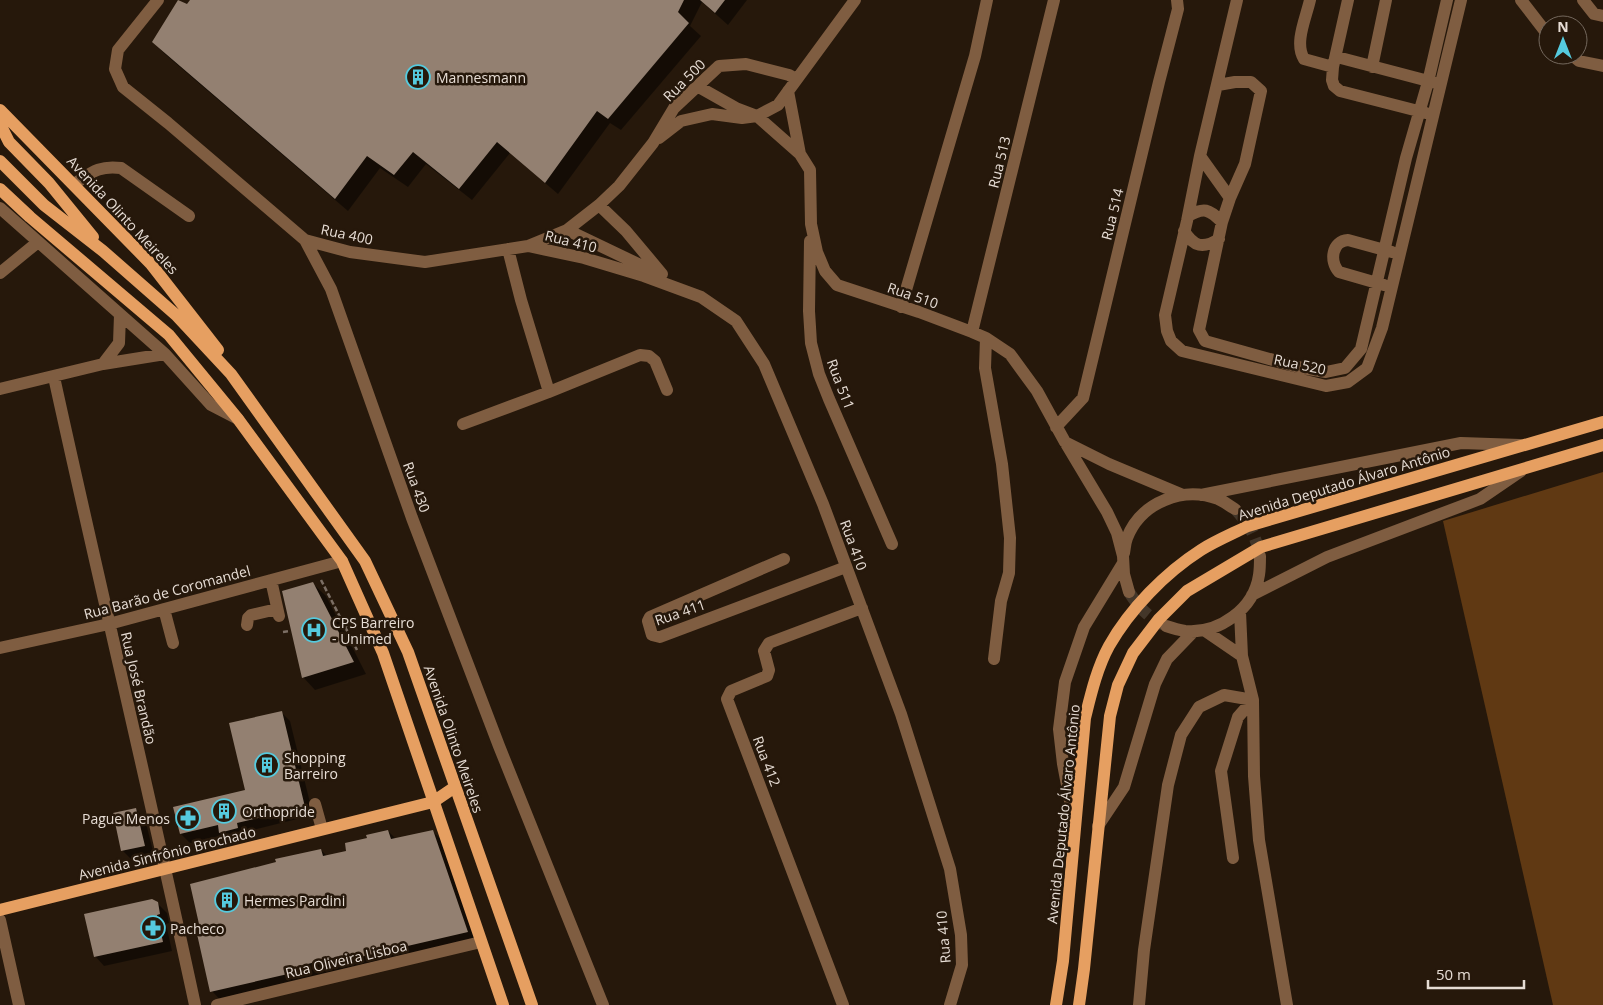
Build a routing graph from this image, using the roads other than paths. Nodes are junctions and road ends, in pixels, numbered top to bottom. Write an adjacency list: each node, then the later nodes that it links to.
1 (158, 0): 46 (street, Rua 400)
2 (855, 0): 20 (street, Rua 500)
3 (987, 0): 58 (street)
4 (1054, 0): 60 (street, Rua 513)
5 (1177, 0): 76 (street, Rua 514)
6 (1237, 0): 22 (street, Rua 520)
7 (1310, 0): 16 (street)
8 (1348, 0): 16 (street)
9 (1386, 0): 19 (street)
10 (1447, 0): 21 (street, Rua 520)
11 (1461, 0): 21 (street, Rua 520)
12 (1521, 0): 15 (street)
13 (1583, 0): 14 (street)
14 (1603, 16)
15 (1538, 23)
16 (1335, 62): 19 (street); 26 (street)
17 (1588, 63): 18 (street)
18 (1603, 66)
19 (1372, 67): 21 (street)
20 (796, 79): 23 (street, Rua 500); 24 (street, Rua 500)
21 (1434, 83): 26 (street, Rua 520); 28 (street, Rua 520)
22 (1218, 85): 32 (street, Rua 520); 36 (street, Rua 520)
23 (697, 86): 27 (street, Rua 510); 30 (street, Rua 500)
24 (788, 91): 27 (street, Rua 500); 31 (street, Rua 510)
25 (0, 110): 34 (main road, Avenida Olinto Meireles)
26 (1420, 111): 28 (street); 50 (street, Rua 520)
27 (757, 116): 30 (street, Rua 500); 31 (street, Rua 510)
28 (1434, 116): 52 (street, Rua 520)
29 (0, 124): 51 (main road)
30 (653, 143): 37 (street, Rua 400)
31 (800, 154): 42 (street, Rua 510)
32 (1200, 156): 36 (street); 40 (street, Rua 520)
33 (0, 161): 51 (main road)
34 (74, 184): 39 (street); 67 (main road, Avenida Olinto Meireles)
35 (0, 189): 73 (main road)
36 (1230, 198): 41 (street, Rua 520)
37 (599, 205): 43 (street, Rua 400); 54 (street)
38 (0, 208): 47 (street)
39 (189, 216)
40 (1188, 216): 41 (street); 44 (street, Rua 520)
41 (1222, 222): 45 (street, Rua 520)
42 (811, 224): 58 (street, Rua 510); 84 (street, Rua 511)
43 (567, 230): 48 (street, Rua 400); 54 (street)
44 (1184, 231): 45 (street); 66 (street, Rua 520)
45 (1219, 239): 63 (street, Rua 520)
46 (305, 240): 49 (street, Rua 400); 121 (street, Rua 430)
47 (38, 242): 53 (street); 59 (street)
48 (528, 246): 49 (street, Rua 400); 57 (street, Rua 410)
49 (508, 249): 72 (street)
50 (1385, 250): 52 (street); 55 (street, Rua 520); 55 (street)
51 (103, 251): 67 (main road, Avenida Olinto Meireles)
52 (1400, 254): 56 (street, Rua 520)
53 (0, 273)
54 (665, 278): 57 (street)
55 (1377, 283): 56 (street); 64 (street, Rua 520)
56 (1392, 288): 68 (street, Rua 520)
57 (701, 297): 89 (street, Rua 410)
58 (901, 307): 60 (street, Rua 510)
59 (120, 315): 62 (street); 65 (street)
60 (972, 332): 61 (street, Rua 510)
61 (986, 338): 76 (street, Rua 510); 103 (street)
62 (164, 354): 65 (street); 73 (street)
63 (1263, 357): 64 (street, Rua 520); 66 (street)
64 (1280, 362): 68 (street)
65 (103, 364): 69 (street)
66 (1258, 370): 68 (street, Rua 520)
67 (231, 374): 105 (main road, Avenida Olinto Meireles)
68 (1275, 375)
69 (54, 377): 70 (street); 96 (street, Rua José Brandão)
70 (0, 389)
71 (667, 390): 72 (street)
72 (549, 392): 75 (street)
73 (238, 418): 88 (main road)
74 (1603, 422): 79 (main road, Avenida Deputado Álvaro Antônio)
75 (463, 424)
76 (1056, 427): 77 (street, Rua 510)
77 (1065, 442): 81 (street); 87 (street, Rua 510)
78 (1603, 444): 80 (main road)
79 (1520, 445): 82 (street); 110 (main road, Avenida Deputado Álvaro Antônio)
80 (1524, 469): 92 (street); 108 (main road)
81 (1183, 495): 82 (street); 87 (street)
82 (1201, 495): 83 (street)
83 (1235, 509)
84 (892, 544)
85 (1260, 556): 92 (street)
86 (784, 559): 89 (street, Rua 411)
87 (1123, 559): 91 (street, Rua 510); 110 (street)
88 (342, 561): 90 (street, Rua Barão de Coromandel); 106 (main road)
89 (846, 567): 93 (street, Rua 410)
90 (271, 580): 94 (street, Rua Barão de Coromandel); 97 (street)
91 (1129, 592)
92 (1252, 595): 95 (street)
93 (862, 608): 122 (street, Rua 412); 123 (street, Rua 410)
94 (164, 609): 96 (street, Rua Barão de Coromandel); 100 (street)
95 (1240, 612): 99 (street); 102 (street)
96 (109, 624): 101 (street, Rua Barão de Coromandel); 112 (street, Rua José Brandão)
97 (247, 624)
98 (1166, 626): 99 (street)
99 (1199, 630): 102 (street); 108 (street)
100 (173, 643)
101 (0, 648)
102 (1242, 656): 104 (street)
103 (994, 659)
104 (1254, 700): 111 (street); 126 (street); 127 (street)
105 (455, 786): 106 (main road, Avenida Sinfrônio Brochado); 120 (main road, Avenida Olinto Meireles)
106 (433, 802): 109 (main road, Avenida Sinfrônio Brochado); 115 (main road)
107 (316, 804): 109 (street)
108 (1098, 826): 125 (main road)
109 (322, 829): 112 (main road, Avenida Sinfrônio Brochado)
110 (1075, 829): 124 (main road, Avenida Deputado Álvaro Antônio)
111 (1233, 858)
112 (166, 869): 113 (main road, Avenida Sinfrônio Brochado); 117 (street, Rua José Brandão)
113 (0, 910)
114 (0, 920): 116 (street)
115 (481, 942): 118 (street, Rua Oliveira Lisboa); 119 (main road)
116 (19, 1005)
117 (195, 1005)
118 (217, 1005)
119 (503, 1005)
120 (532, 1005)
121 (603, 1005)
122 (843, 1005)
123 (950, 1005)
124 (1056, 1005)
125 (1079, 1005)
126 (1139, 1005)
127 (1287, 1005)

